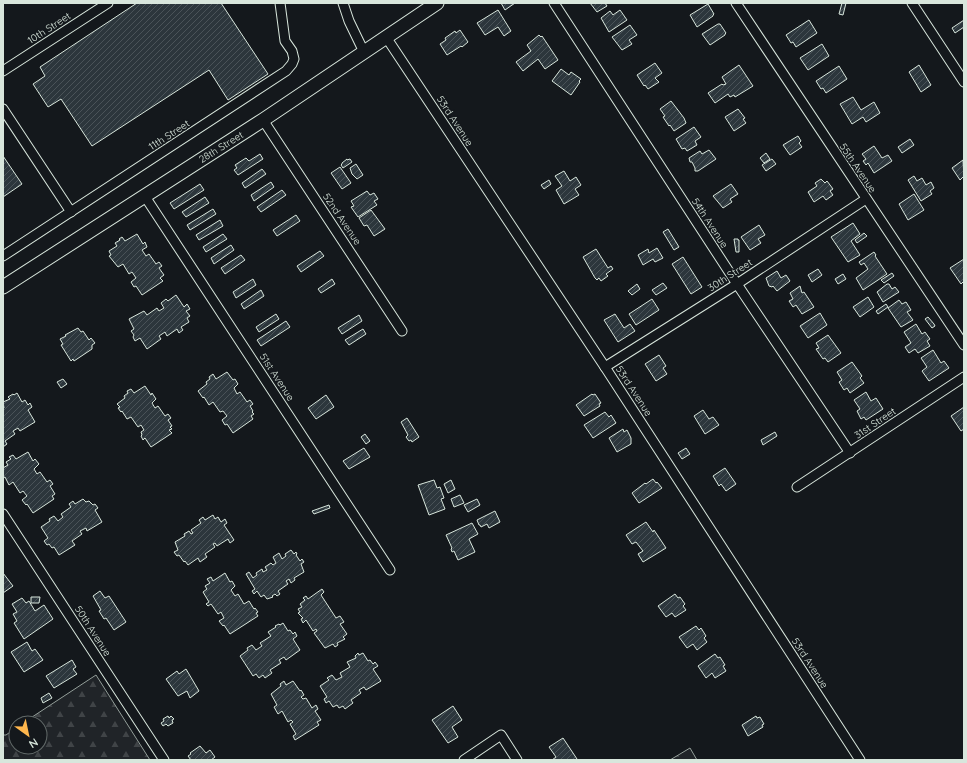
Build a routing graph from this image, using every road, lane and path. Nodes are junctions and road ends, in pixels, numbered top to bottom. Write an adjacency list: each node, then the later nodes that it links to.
1 (108, 3): 10 (street, 10th Street)
2 (280, 3): 16 (street, 11th Street)
3 (343, 3): 9 (street)
4 (437, 3): 8 (main road, 28th Street)
5 (554, 3): 18 (street, 54th Avenue)
6 (736, 3): 15 (street, 55th Avenue)
7 (912, 3): 11 (street)
8 (386, 37): 9 (main road, 28th Street); 22 (street, 53rd Avenue)
9 (364, 52): 13 (main road, 28th Street)
10 (3, 71)
11 (964, 82)
12 (3, 109): 16 (street)
13 (263, 120): 14 (main road, 28th Street); 20 (street, 52nd Avenue)
14 (144, 195): 19 (main road, 28th Street); 27 (street, 51st Avenue)
15 (866, 199): 18 (street, 30th Street); 21 (street, 55th Avenue)
16 (72, 212): 17 (street, 11th Street)
17 (3, 256)
18 (737, 284): 22 (street, 30th Street); 24 (street, 54th Avenue)
19 (3, 287)
20 (402, 331)
21 (964, 344)
22 (605, 367): 31 (street, 53rd Avenue)
23 (964, 377): 24 (street, 31st Street)
24 (850, 453): 25 (street, 31st Street)
25 (797, 487)
26 (3, 514): 28 (street, 50th Avenue)
27 (390, 570)
28 (164, 760)
29 (464, 760): 30 (street)
30 (517, 760)
31 (860, 760)

